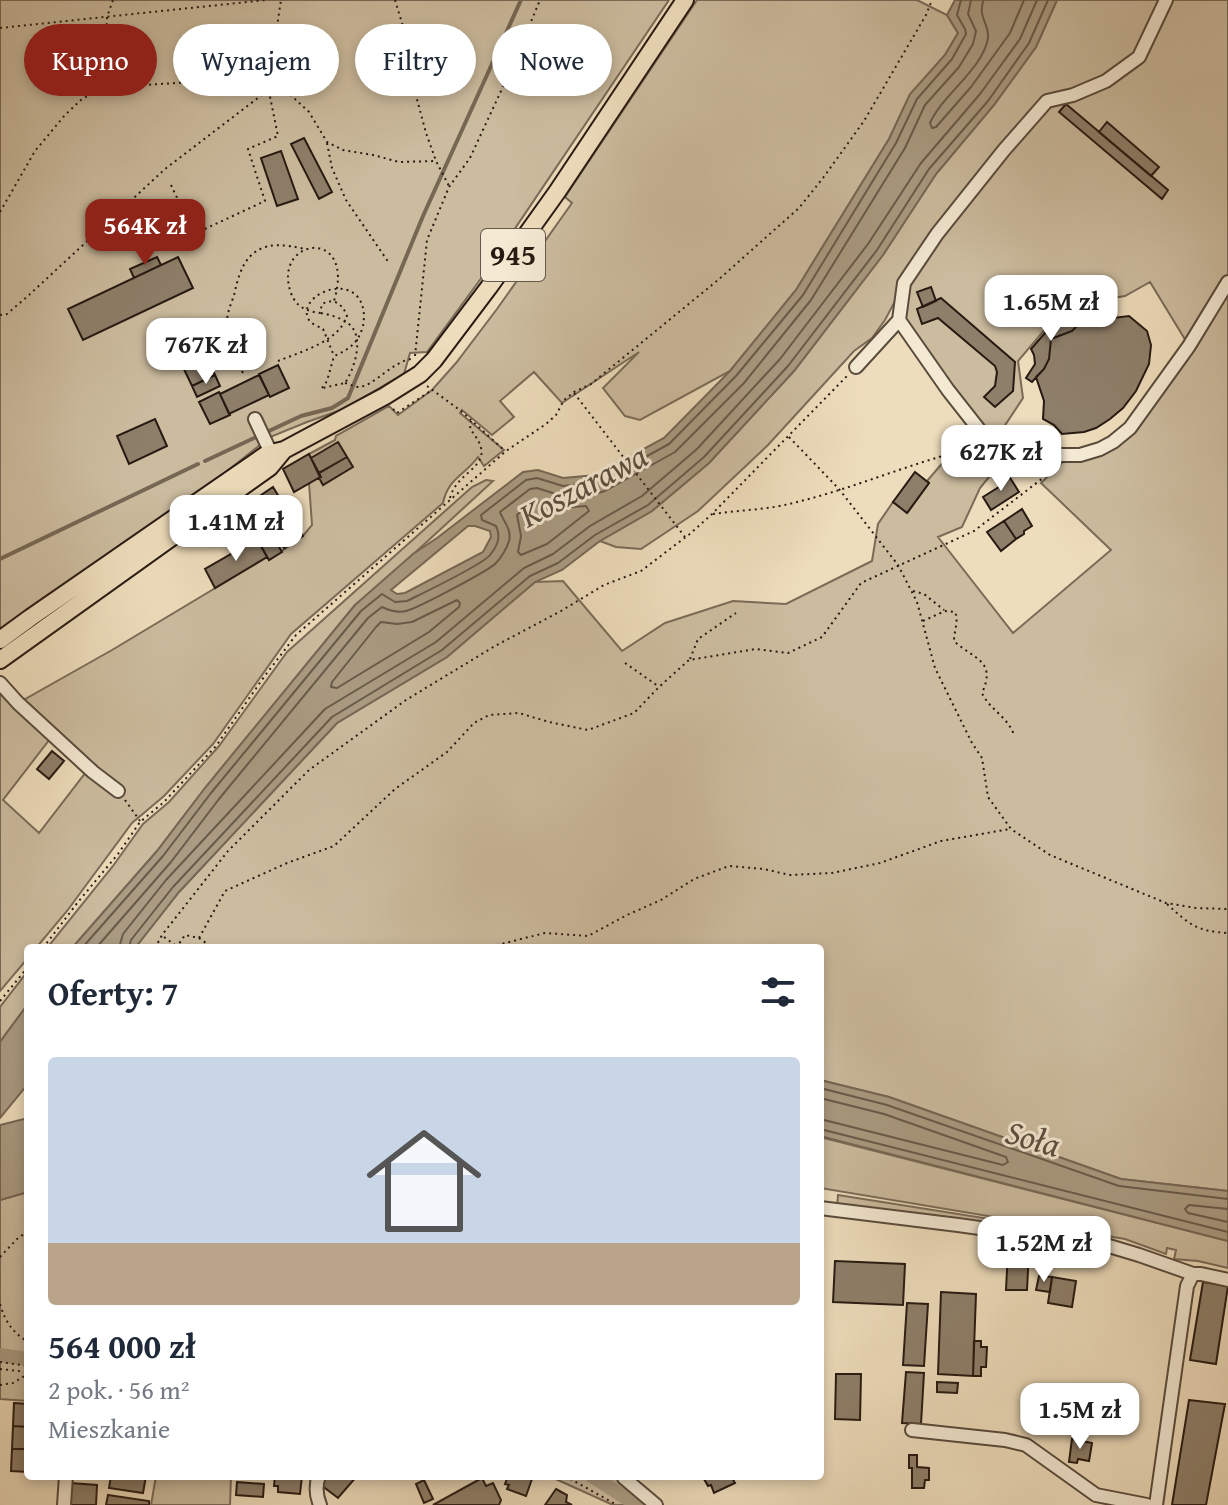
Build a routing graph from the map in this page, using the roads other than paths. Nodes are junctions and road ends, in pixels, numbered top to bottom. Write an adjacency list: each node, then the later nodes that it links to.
1 (685, 0): 6 (main road, 945)
2 (1166, 0): 4 (street)
3 (1228, 282): 4 (street)
4 (899, 320): 5 (street)
5 (856, 367)
6 (267, 438): 7 (main road, 945); 8 (main road, 945)
7 (0, 640)
8 (0, 660)
9 (0, 683): 10 (street)
10 (118, 791)
11 (824, 1208): 12 (street)
12 (1193, 1274): 13 (street); 22 (street)
13 (1228, 1280)
14 (912, 1430): 21 (street)
15 (66, 1480): 18 (street)
16 (318, 1480): 19 (street)
17 (626, 1480): 20 (street)
18 (64, 1505)
19 (320, 1505)
20 (656, 1505)
21 (1147, 1505)
22 (1156, 1505)

